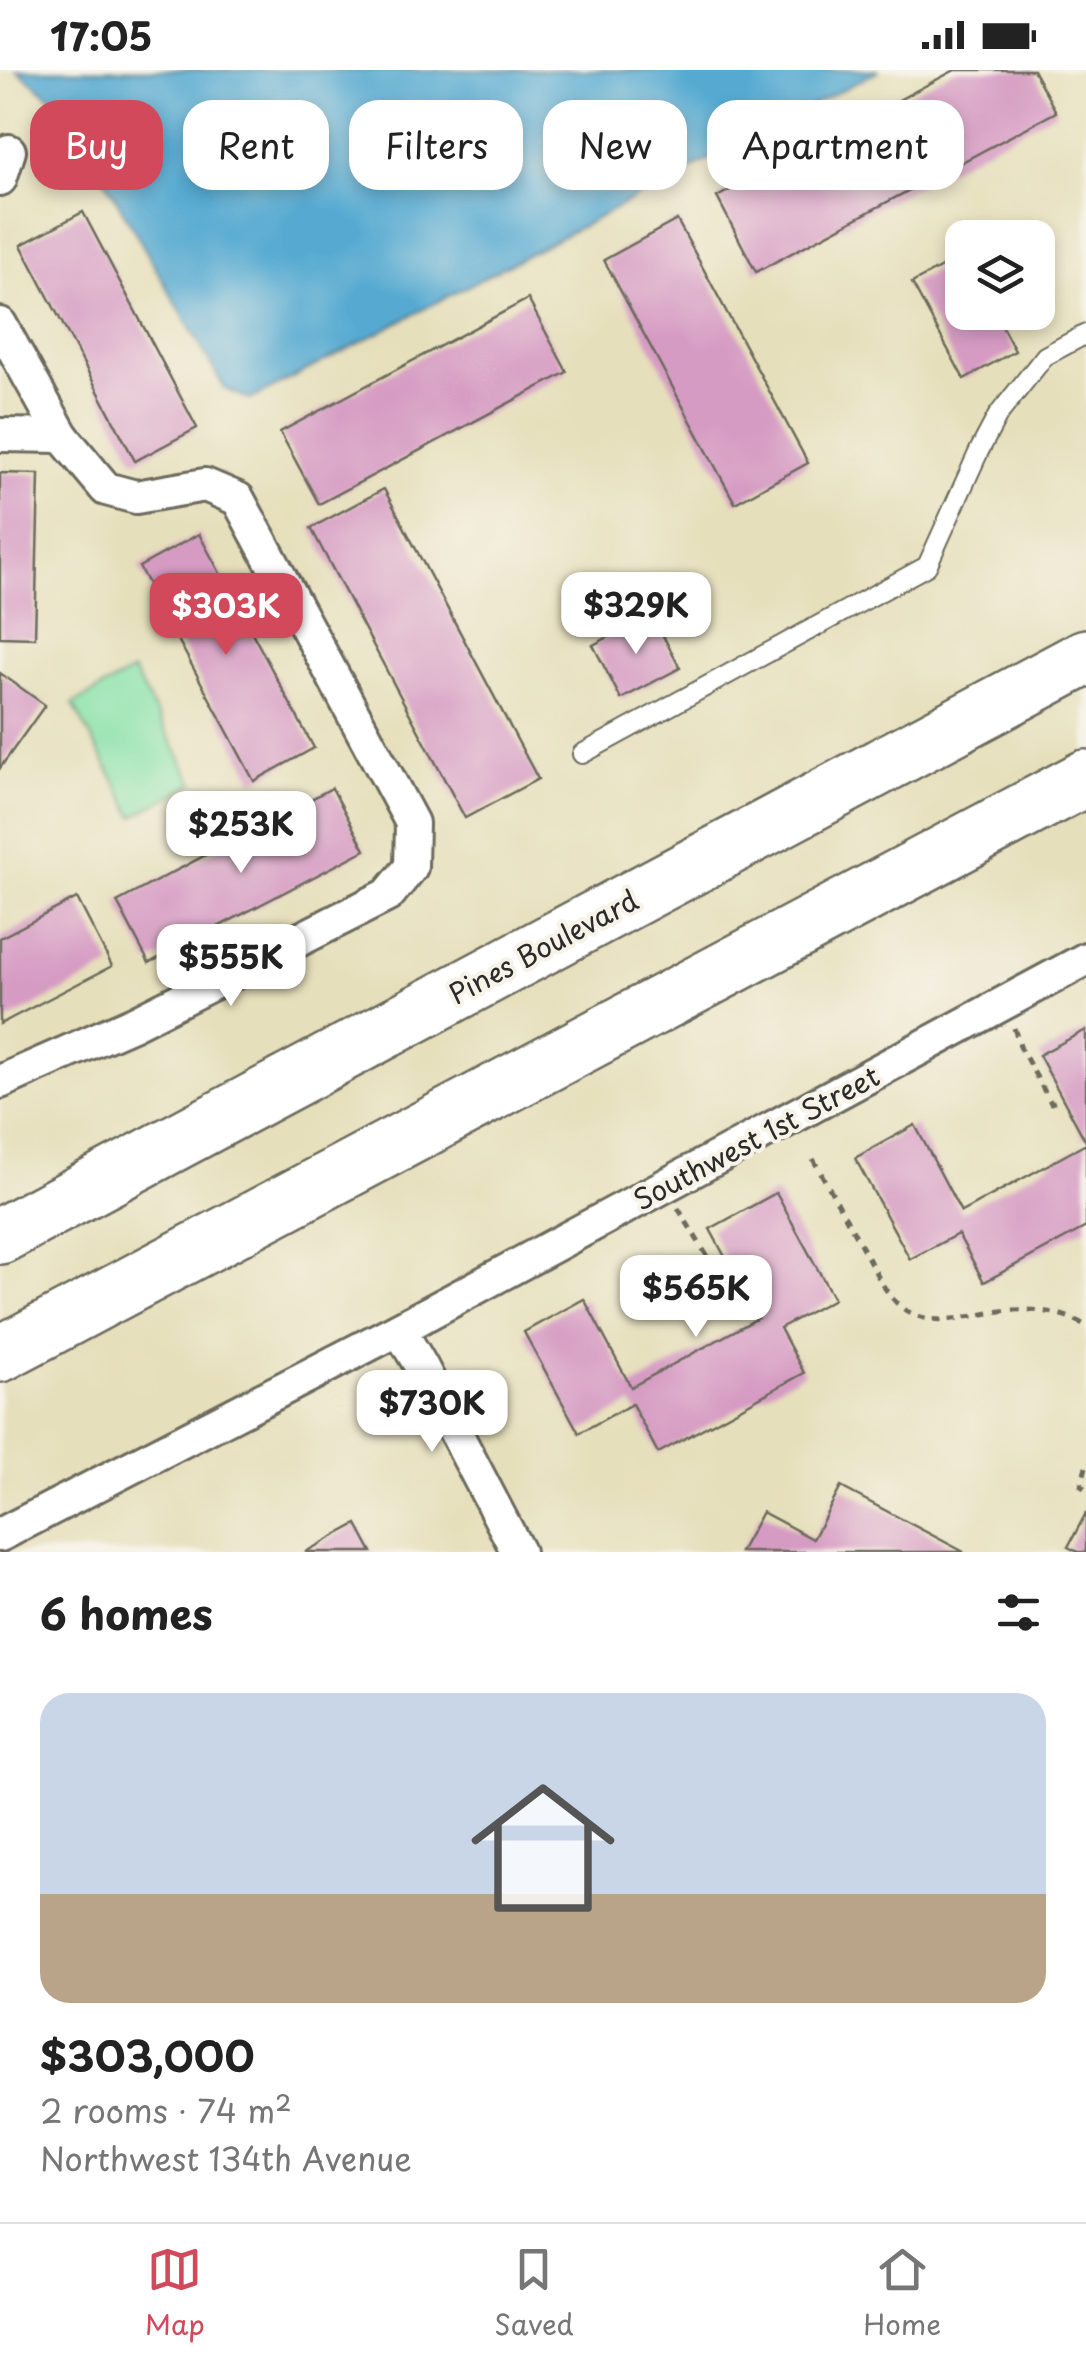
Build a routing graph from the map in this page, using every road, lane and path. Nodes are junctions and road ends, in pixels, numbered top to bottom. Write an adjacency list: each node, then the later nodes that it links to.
1 (0, 324): 4 (street)
2 (1086, 334): 6 (lane)
3 (0, 435): 4 (street)
4 (62, 436): 10 (street)
5 (1086, 658): 14 (highway, Pines Boulevard)
6 (582, 754)
7 (1086, 778): 18 (highway)
8 (1086, 959): 9 (street, Southwest 1st Street)
9 (1003, 1004): 11 (path); 13 (street, Southwest 1st Street)
10 (0, 1082)
11 (1063, 1099)
12 (813, 1159): 16 (path)
13 (665, 1186): 15 (path); 17 (street, Southwest 1st Street)
14 (0, 1236)
15 (737, 1279)
16 (1086, 1326)
17 (399, 1329): 21 (street, Southwest 1st Street); 22 (street)
18 (0, 1354)
19 (1086, 1468): 20 (path)
20 (1086, 1489)
21 (0, 1535)
22 (518, 1552)

